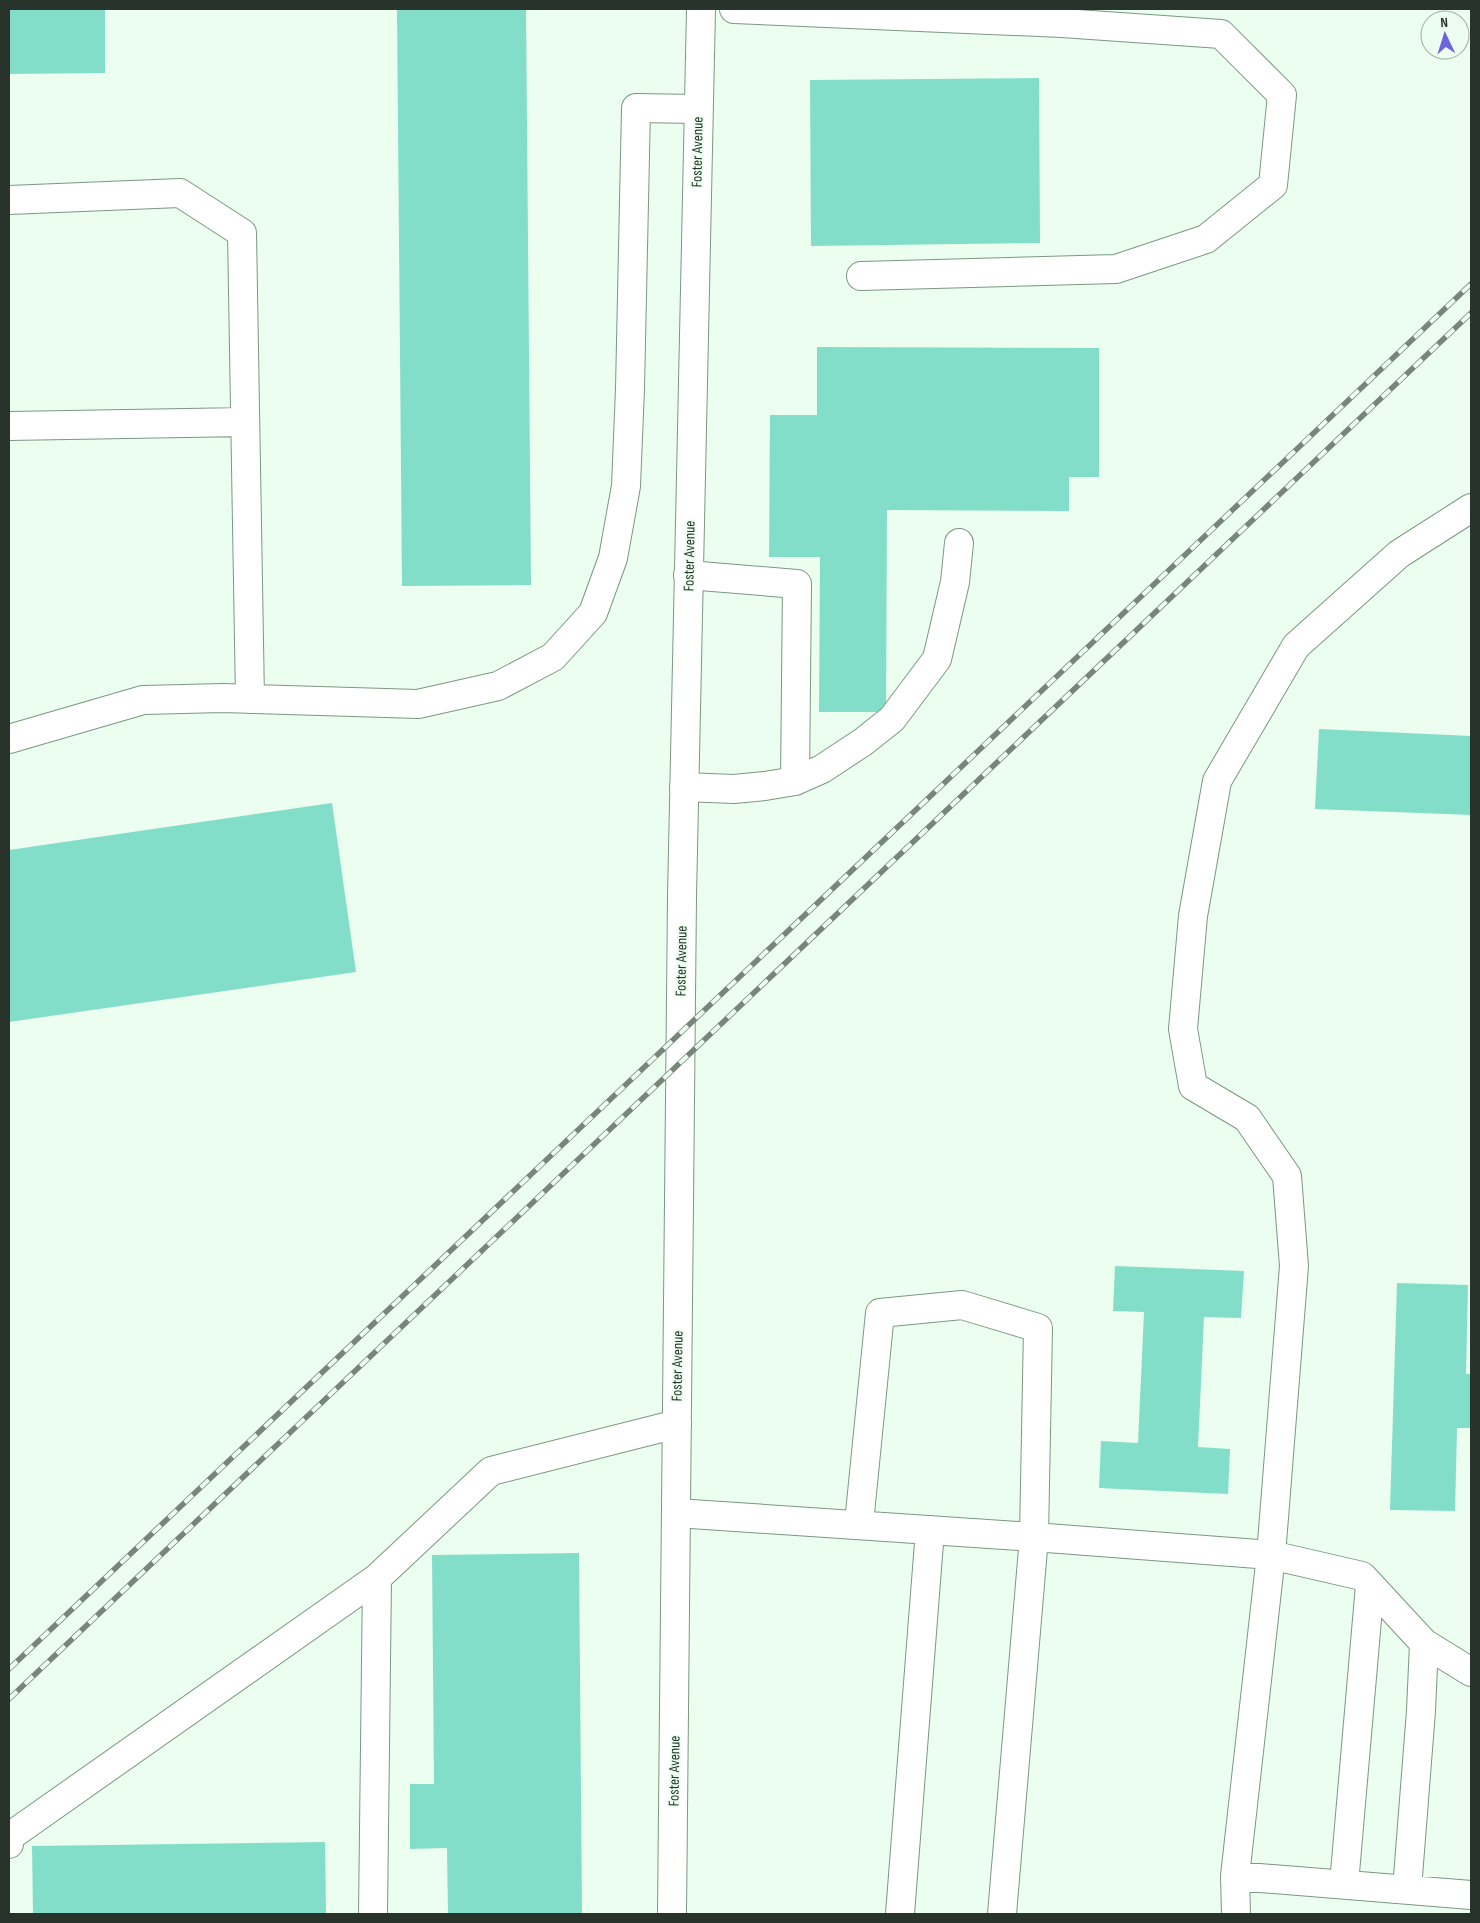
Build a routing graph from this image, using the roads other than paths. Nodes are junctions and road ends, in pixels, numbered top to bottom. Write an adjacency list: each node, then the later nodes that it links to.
1 (701, 9): 3 (main road, Foster Avenue)
2 (734, 9): 5 (main road)
3 (698, 109): 10 (main road, Foster Avenue); 11 (main road)
4 (9, 200): 6 (main road)
5 (861, 276)
6 (245, 422): 7 (main road); 11 (main road)
7 (9, 426)
8 (1471, 508): 20 (main road)
9 (959, 543): 13 (main road)
10 (688, 575): 13 (main road); 14 (main road, Foster Avenue)
11 (250, 699): 12 (main road)
12 (9, 739)
13 (795, 781): 14 (main road)
14 (684, 787): 15 (main road, Foster Avenue)
15 (677, 1424): 16 (main road, Foster Avenue); 21 (main road)
16 (676, 1513): 17 (main road); 31 (main road, Foster Avenue)
17 (859, 1524): 18 (main road); 19 (main road)
18 (930, 1530): 19 (main road); 32 (main road)
19 (1034, 1537): 20 (main road); 33 (main road)
20 (1271, 1555): 22 (main road); 26 (main road)
21 (377, 1578): 25 (main road); 30 (main road)
22 (1370, 1584): 23 (main road); 27 (main road)
23 (1424, 1643): 24 (main road); 28 (main road)
24 (1471, 1672)
25 (9, 1844)
26 (1235, 1876): 27 (main road); 34 (main road)
27 (1344, 1884): 28 (main road)
28 (1407, 1889): 29 (main road)
29 (1471, 1894)
30 (373, 1914)
31 (672, 1914)
32 (900, 1914)
33 (1002, 1914)
34 (1236, 1914)

